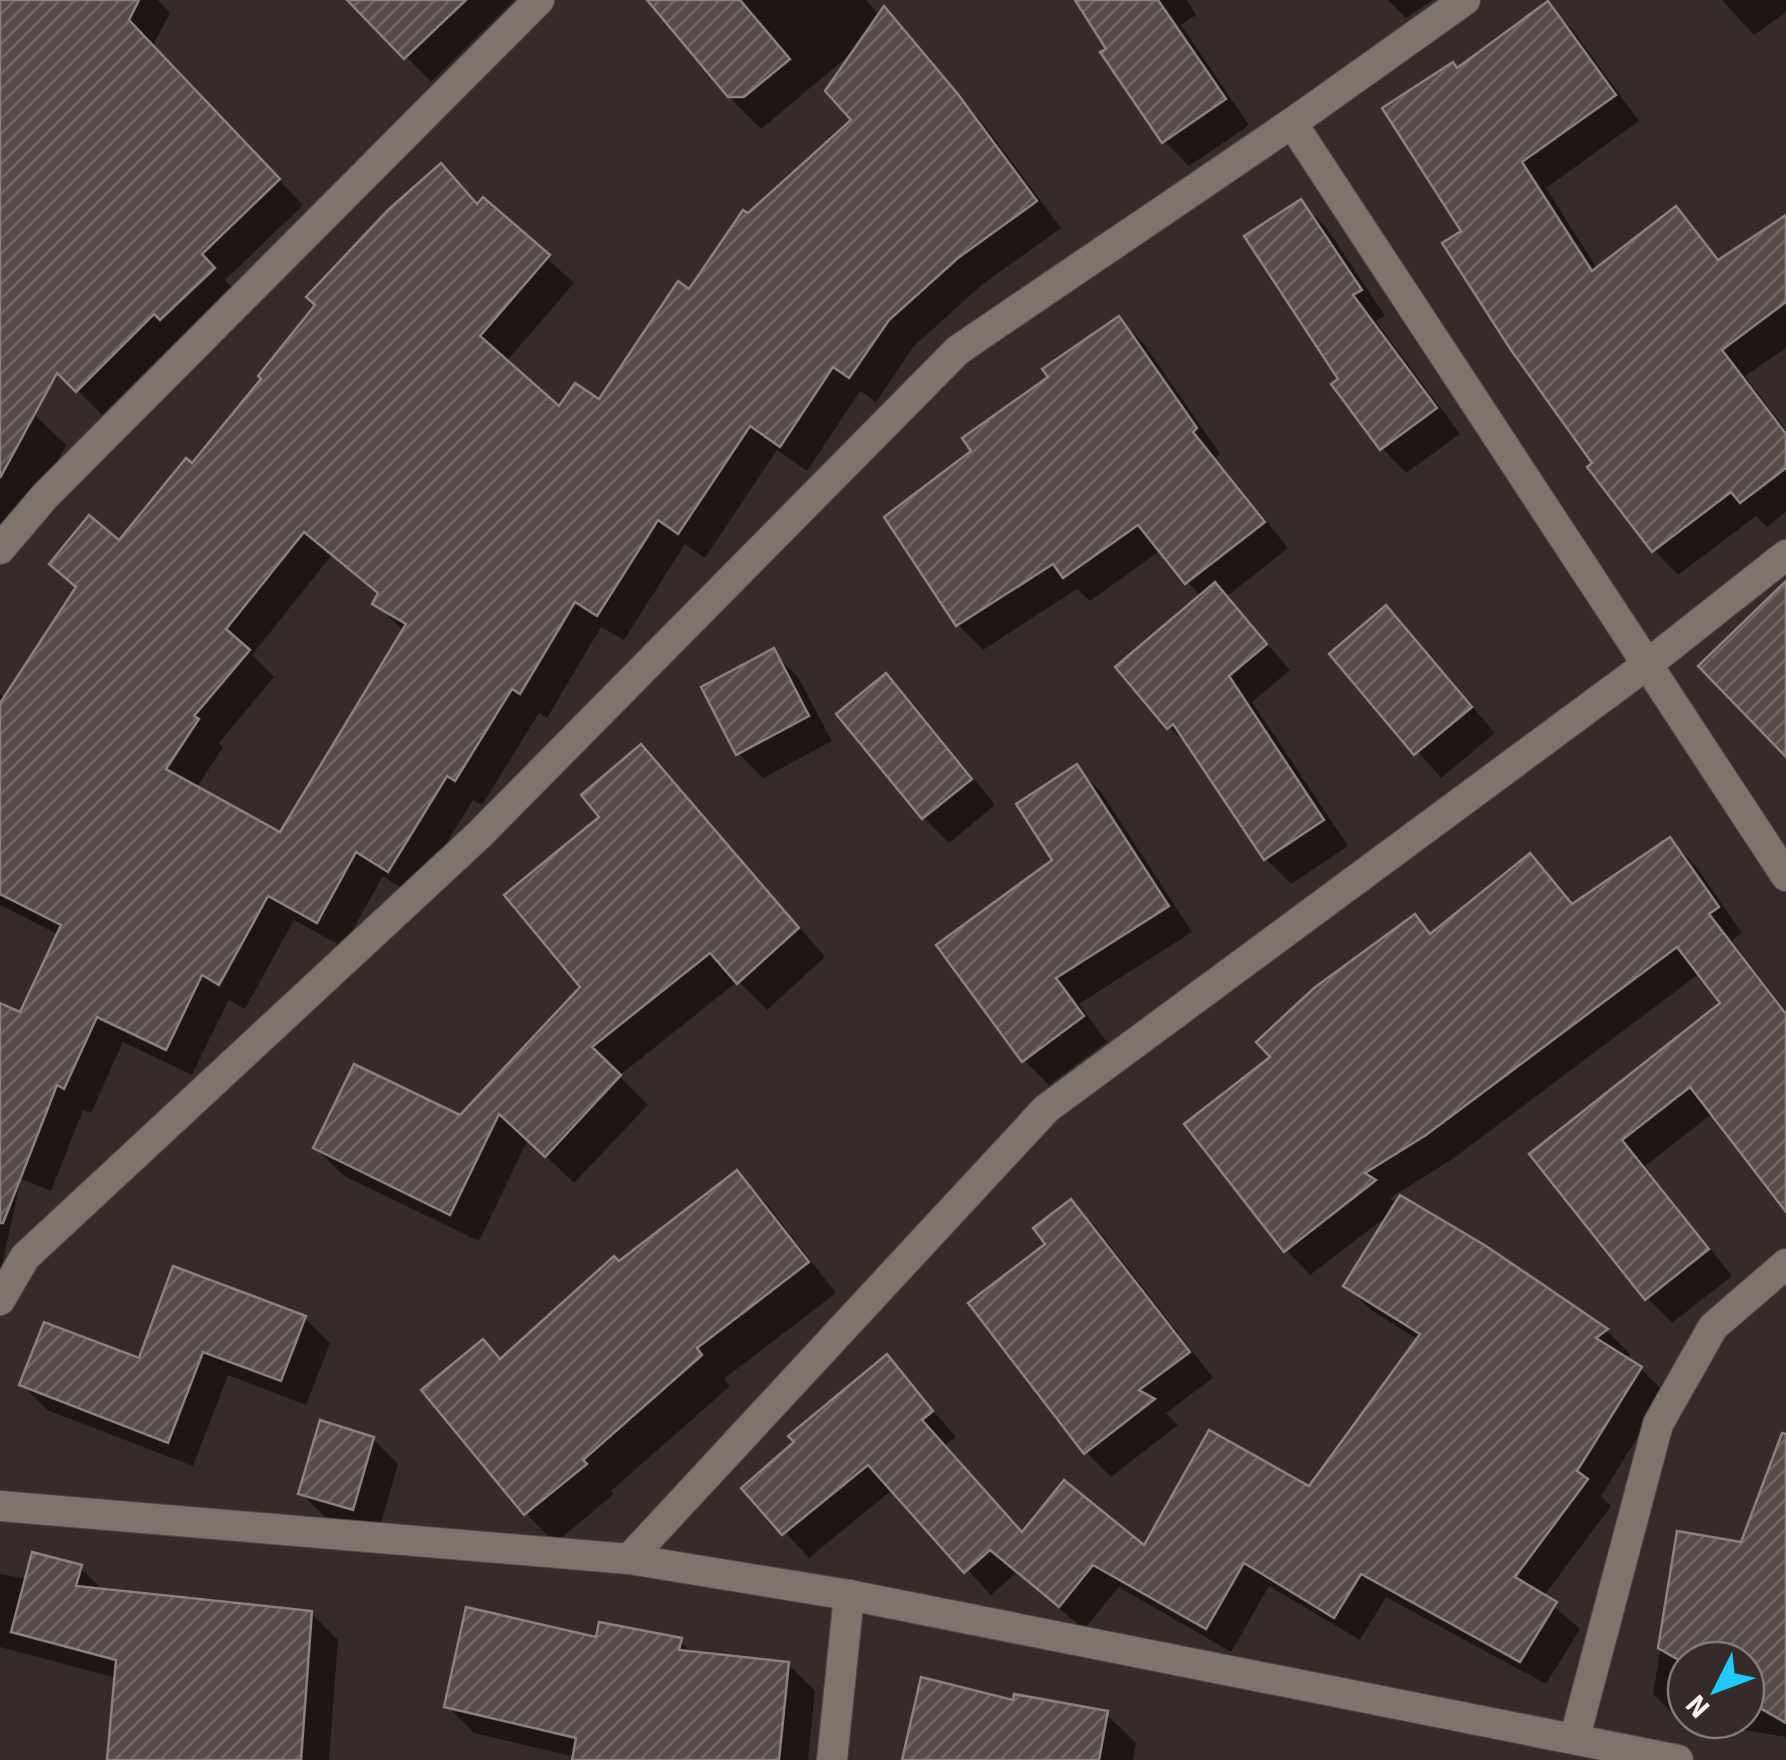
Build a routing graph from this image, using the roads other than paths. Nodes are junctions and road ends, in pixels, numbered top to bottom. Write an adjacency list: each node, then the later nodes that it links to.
1 (538, 0): 4 (street)
2 (1465, 0): 3 (street)
3 (1292, 124): 6 (street); 9 (street)
4 (0, 549)
5 (1786, 555): 6 (street)
6 (1649, 663): 7 (street); 11 (street)
7 (1786, 876)
8 (1786, 1264): 13 (street)
9 (0, 1300)
10 (0, 1506): 11 (street)
11 (630, 1559): 12 (street)
12 (849, 1595): 13 (street); 14 (street)
13 (1574, 1737): 15 (street)
14 (832, 1760)
15 (1678, 1760)

